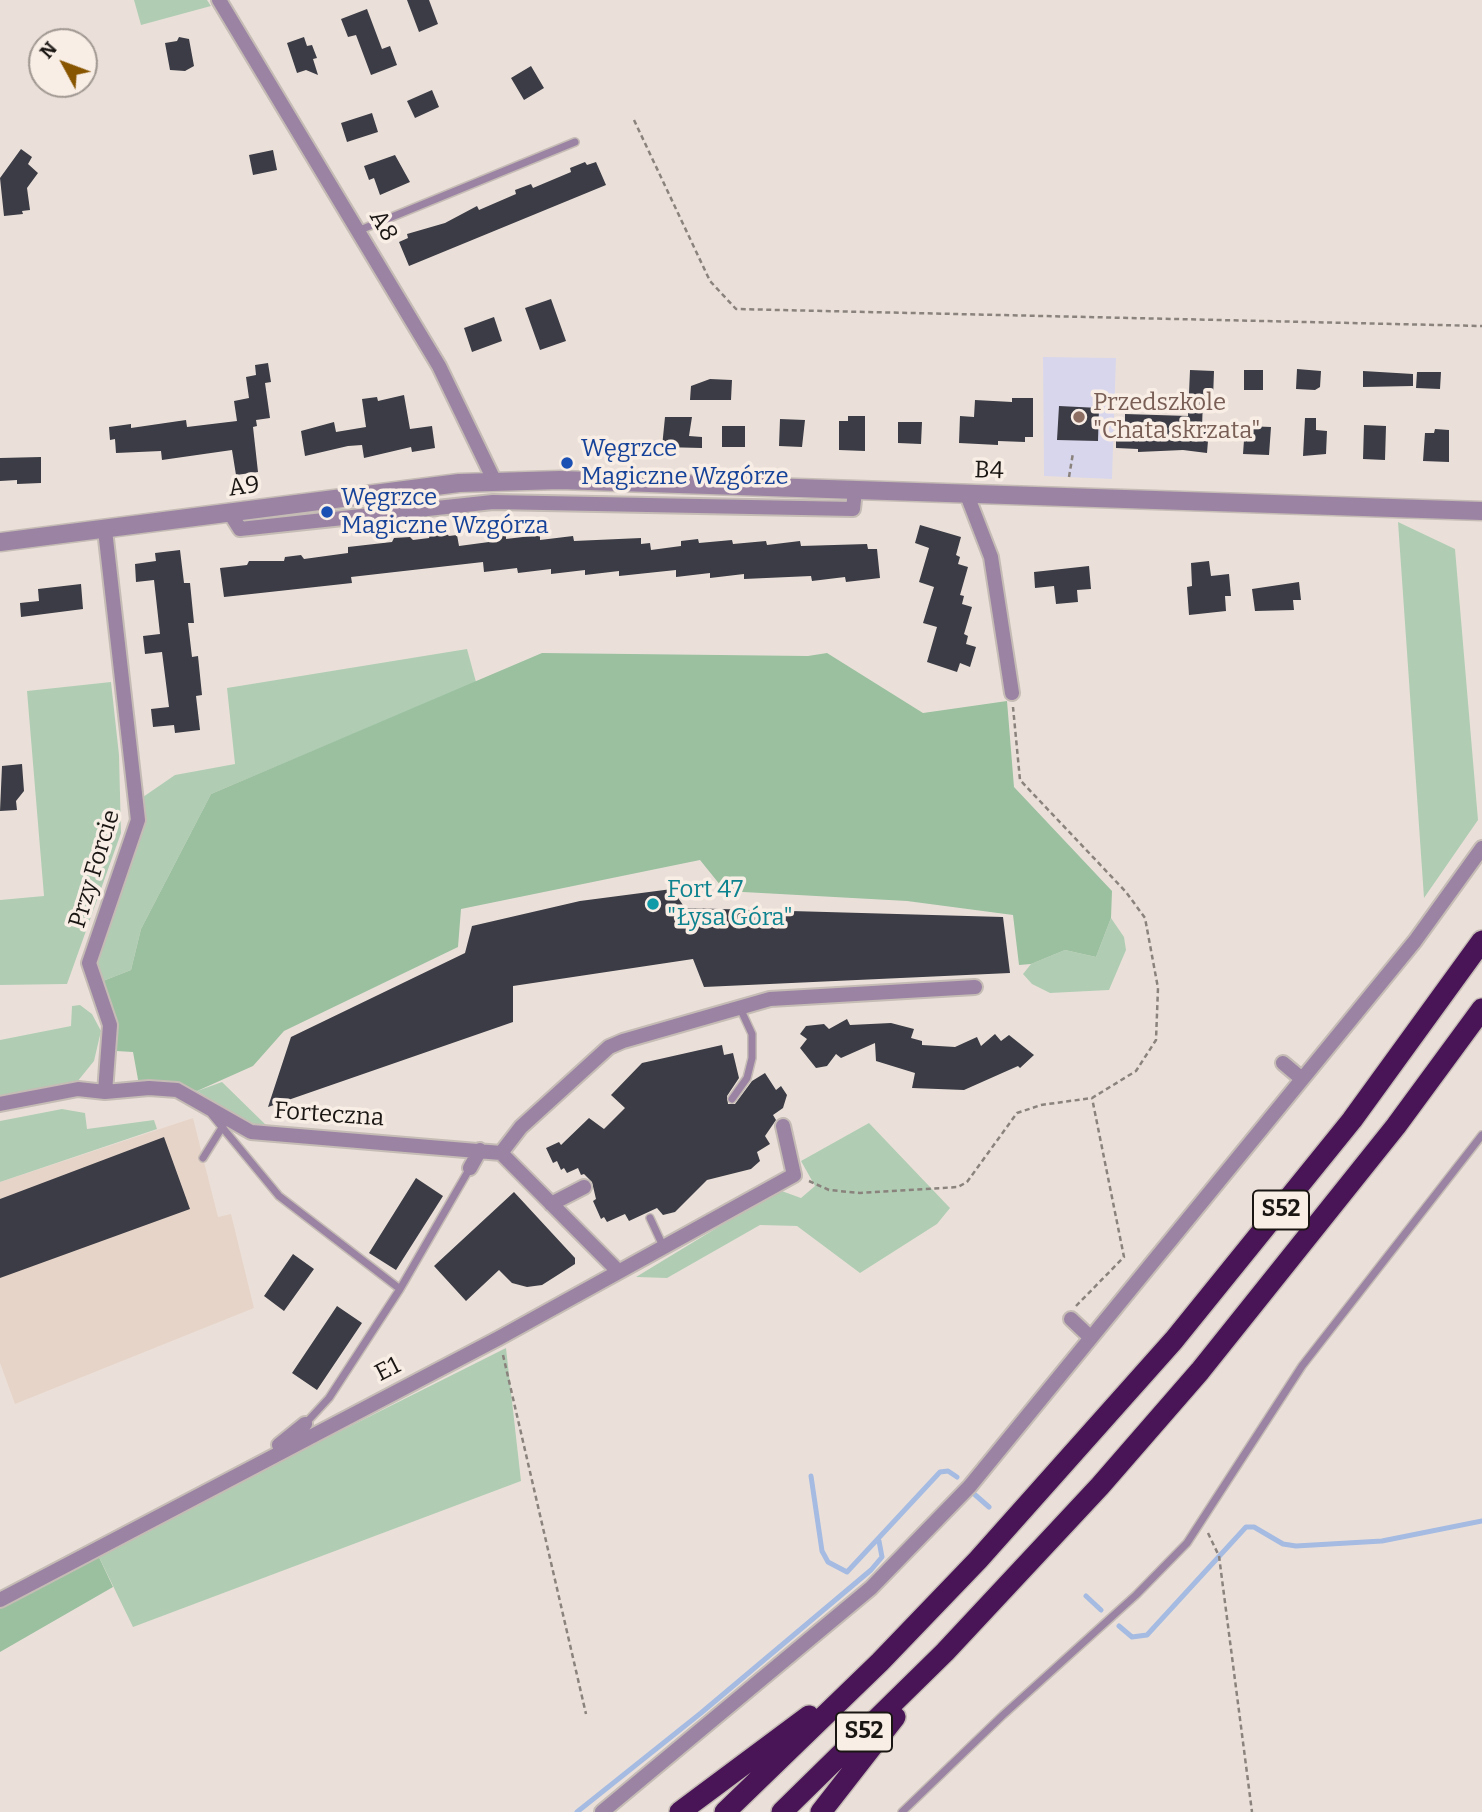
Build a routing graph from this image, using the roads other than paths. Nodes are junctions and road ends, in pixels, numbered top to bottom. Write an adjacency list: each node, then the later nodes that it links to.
1 (219, 0): 3 (street, A8)
2 (575, 142): 3 (lane)
3 (360, 230): 4 (street, A8)
4 (495, 482): 5 (street, B4); 8 (street, A9)
5 (855, 491): 6 (street, B4); 8 (street)
6 (967, 495): 7 (street, B4); 11 (street)
7 (1482, 511)
8 (230, 513): 9 (street, A9)
9 (106, 530): 10 (street, A9); 19 (street, Przy Forcie)
10 (0, 541)
11 (1012, 693)
12 (1482, 848): 18 (street)
13 (1482, 941): 42 (highway, S52)
14 (975, 987): 15 (street)
15 (740, 1008): 20 (lane); 27 (street)
16 (1482, 1009): 41 (highway, S52)
17 (1283, 1063): 18 (street)
18 (1302, 1079): 37 (street)
19 (105, 1092): 21 (street, Forteczna); 22 (street, Forteczna)
20 (732, 1099)
21 (200, 1101): 23 (lane); 26 (street, Forteczna)
22 (0, 1104)
23 (223, 1126): 28 (lane); 35 (lane)
24 (783, 1126): 33 (street, E1)
25 (1482, 1135): 48 (lane)
26 (480, 1150): 27 (street, Forteczna); 29 (street)
27 (501, 1153): 31 (street)
28 (203, 1158)
29 (470, 1168): 35 (lane)
30 (584, 1187): 31 (street)
31 (551, 1203): 34 (street)
32 (650, 1218): 33 (lane)
33 (663, 1246): 34 (street, E1)
34 (618, 1271): 39 (street, E1)
35 (400, 1289): 38 (lane)
36 (1070, 1319): 37 (street)
37 (1091, 1338): 43 (street)
38 (305, 1423): 39 (street)
39 (259, 1462): 40 (street, E1)
40 (0, 1600)
41 (945, 1652): 46 (highway, S52); 47 (highway)
42 (880, 1661): 44 (highway); 45 (highway, S52)
43 (602, 1812)
44 (680, 1812)
45 (725, 1812)
46 (782, 1812)
47 (821, 1812)
48 (902, 1812)

